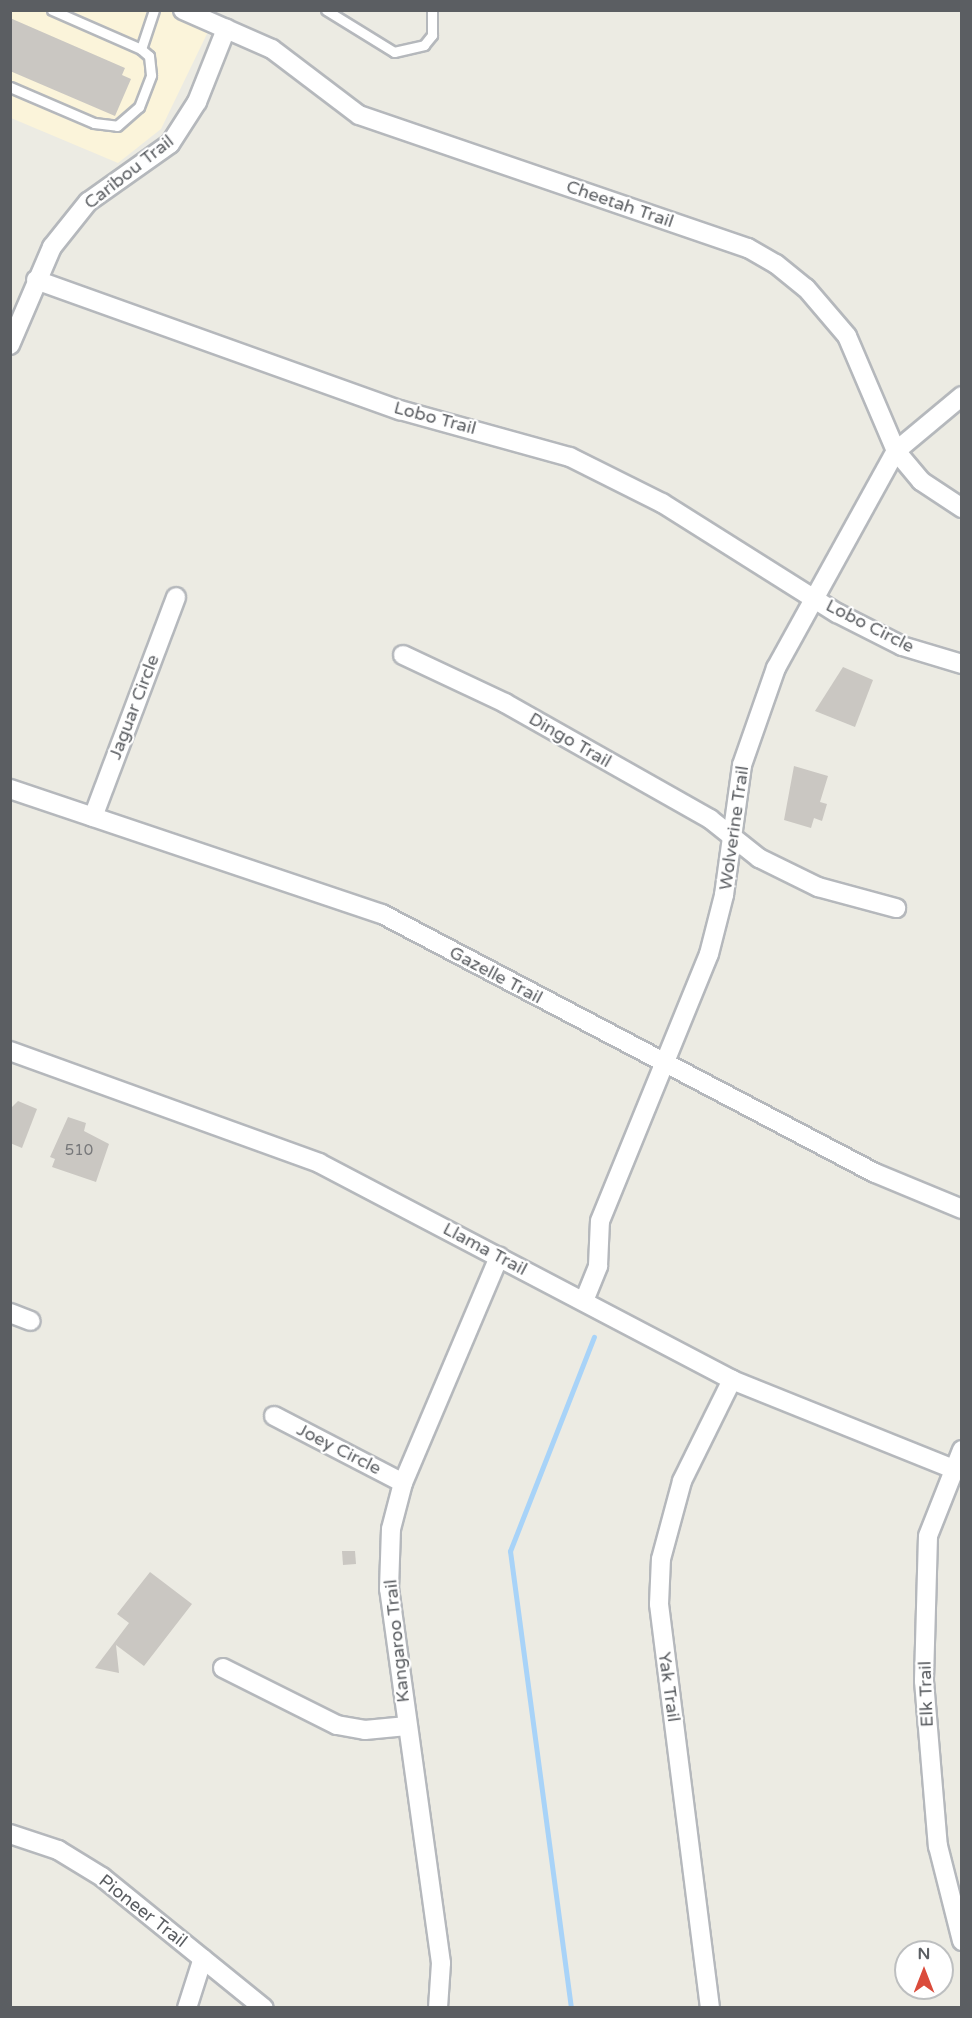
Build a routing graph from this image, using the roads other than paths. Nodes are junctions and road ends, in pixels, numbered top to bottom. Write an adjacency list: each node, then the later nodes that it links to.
1 (52, 10): 7 (lane)
2 (154, 10): 7 (lane)
3 (183, 10): 6 (street, Cheetah Trail)
4 (326, 10): 5 (lane)
5 (432, 10)
6 (226, 29): 9 (street, Caribou Trail); 12 (street, Cheetah Trail)
7 (141, 49): 8 (lane)
8 (10, 87)
9 (36, 280): 10 (street, Caribou Trail); 15 (street, Lobo Trail)
10 (10, 345)
11 (962, 396): 12 (street, Wolverine Trail)
12 (896, 451): 13 (street, Cheetah Trail); 15 (street, Wolverine Trail)
13 (962, 508)
14 (176, 597): 19 (street, Jaguar Circle)
15 (814, 597): 17 (street, Lobo Circle); 20 (street, Wolverine Trail)
16 (403, 655): 20 (street, Dingo Trail)
17 (962, 664)
18 (10, 789): 19 (street, Gazelle Trail)
19 (93, 817): 23 (street, Gazelle Trail)
20 (731, 835): 21 (street, Dingo Trail); 23 (street, Wolverine Trail)
21 (896, 908)
22 (10, 1051): 25 (street, Llama Trail)
23 (666, 1064): 24 (street, Gazelle Trail); 26 (street, Wolverine Trail)
24 (962, 1209)
25 (500, 1257): 26 (street, Llama Trail); 33 (street, Kangaroo Trail)
26 (584, 1301): 29 (street, Llama Trail)
27 (10, 1313): 28 (street)
28 (31, 1321)
29 (732, 1380): 32 (street, Llama Trail); 42 (street, Yak Trail)
30 (274, 1416): 33 (street, Joey Circle)
31 (962, 1450): 32 (street, Elk Trail)
32 (951, 1468): 37 (street, Elk Trail)
33 (403, 1483): 35 (street, Kangaroo Trail)
34 (223, 1668): 35 (street)
35 (407, 1726): 41 (street, Kangaroo Trail)
36 (10, 1833): 38 (street, Pioneer Trail)
37 (962, 1941)
38 (203, 1958): 39 (street); 40 (street, Pioneer Trail)
39 (187, 2007)
40 (264, 2007)
41 (438, 2007)
42 (710, 2007)

